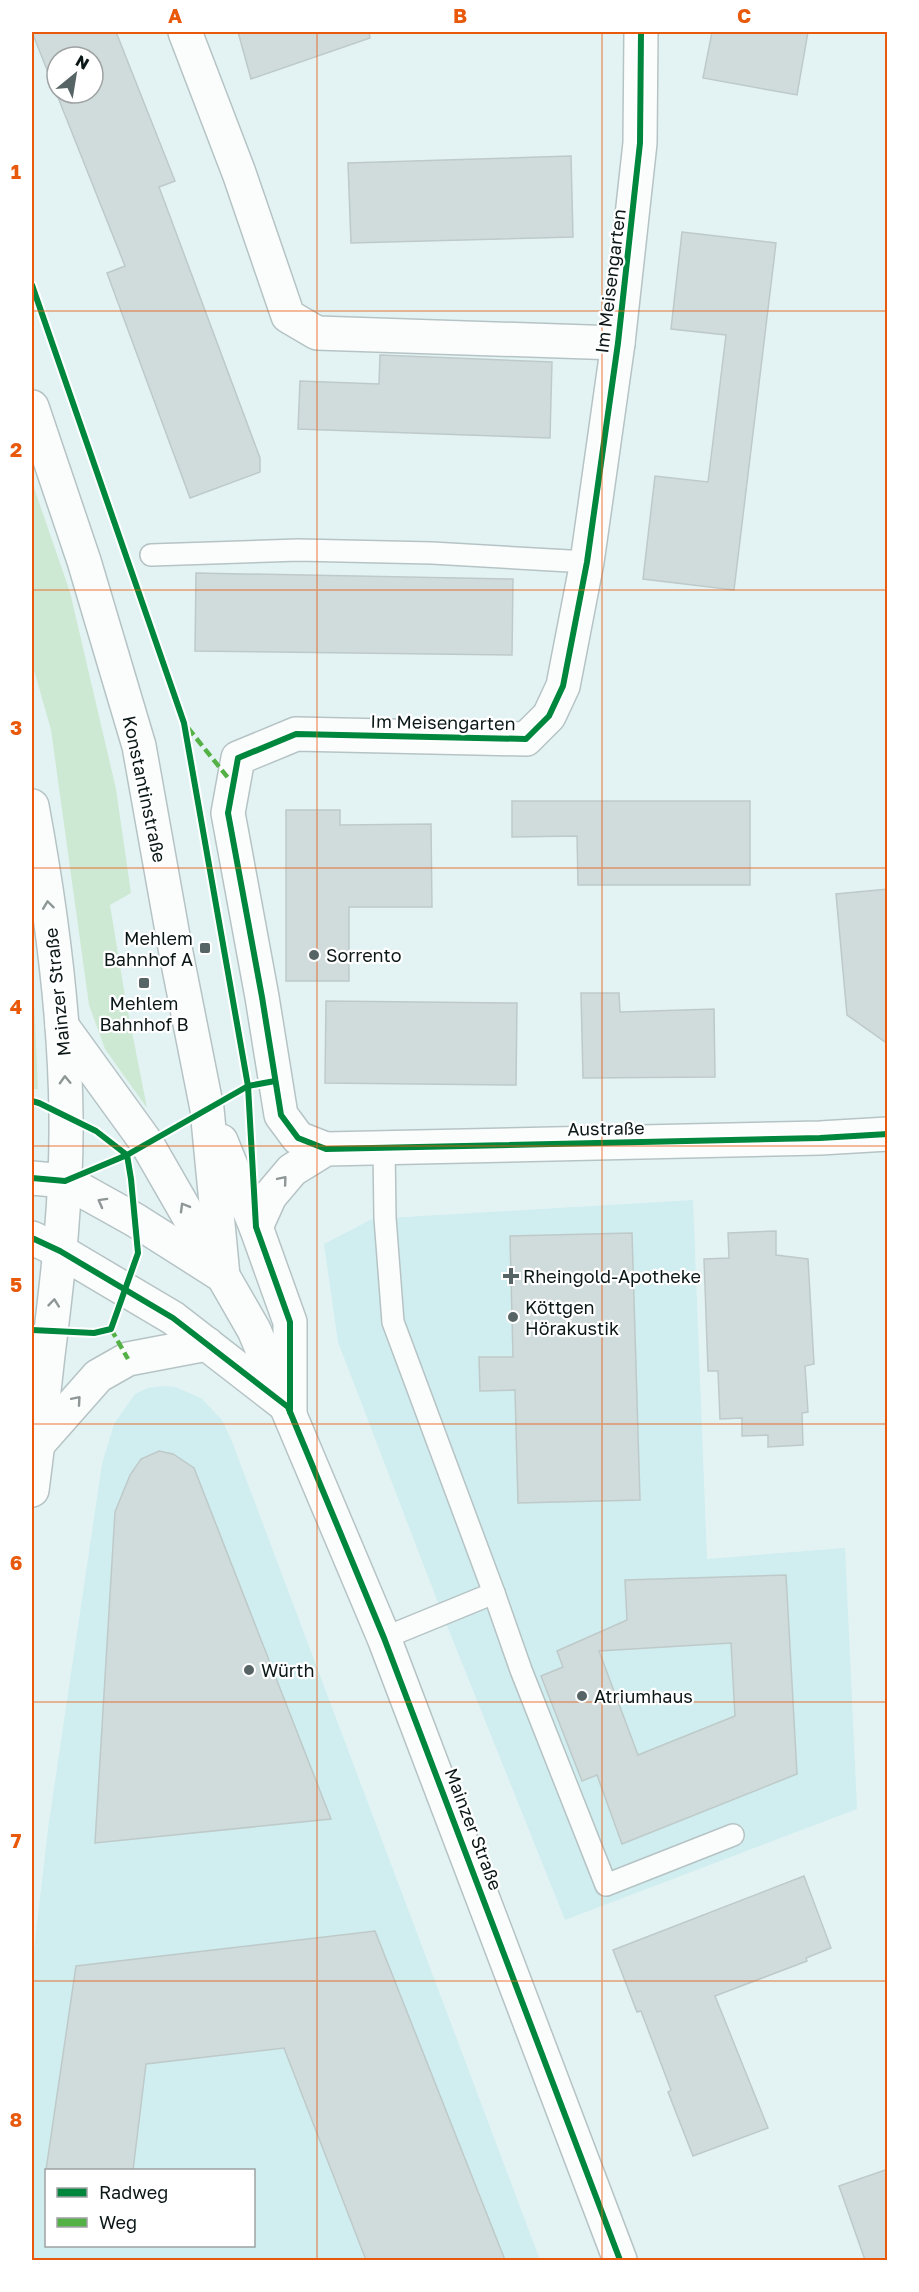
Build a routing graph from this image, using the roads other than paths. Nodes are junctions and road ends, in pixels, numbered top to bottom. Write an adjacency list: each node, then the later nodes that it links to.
1 (185, 32): 3 (street, Im Meisengarten)
2 (641, 32): 3 (street, Im Meisengarten)
3 (618, 343): 6 (street, Im Meisengarten)
4 (32, 407): 9 (street, Konstantinstraße)
5 (151, 555): 6 (lane)
6 (587, 562): 12 (street, Im Meisengarten)
7 (32, 806): 8 (street, Mainzer Straße, one-way to 7)
8 (62, 1026): 14 (street, Mainzer Straße, one-way to 8); 17 (street, one-way to 8)
9 (207, 1109): 15 (street, Konstantinstraße); 17 (street, Konstantinstraße)
10 (888, 1134): 11 (street, Austraße)
11 (384, 1148): 12 (street, Austraße); 22 (lane)
12 (326, 1149): 15 (street, one-way to 12)
13 (32, 1178): 14 (street, Mainzer Straße)
14 (65, 1181): 16 (street); 17 (street, Mainzer Straße, one-way to 14)
15 (256, 1227): 19 (street, Mainzer Straße)
16 (46, 1244): 18 (street, Mainzer Straße); 20 (street, one-way to 16)
17 (223, 1276): 19 (street, Mainzer Straße)
18 (207, 1344): 19 (street, Mainzer Straße); 20 (street, one-way to 18)
19 (289, 1409): 23 (street, Mainzer Straße)
20 (38, 1444): 21 (street)
21 (32, 1490)
22 (494, 1593): 23 (lane); 24 (lane)
23 (384, 1638): 25 (street, Mainzer Straße)
24 (733, 1835)
25 (620, 2260)

